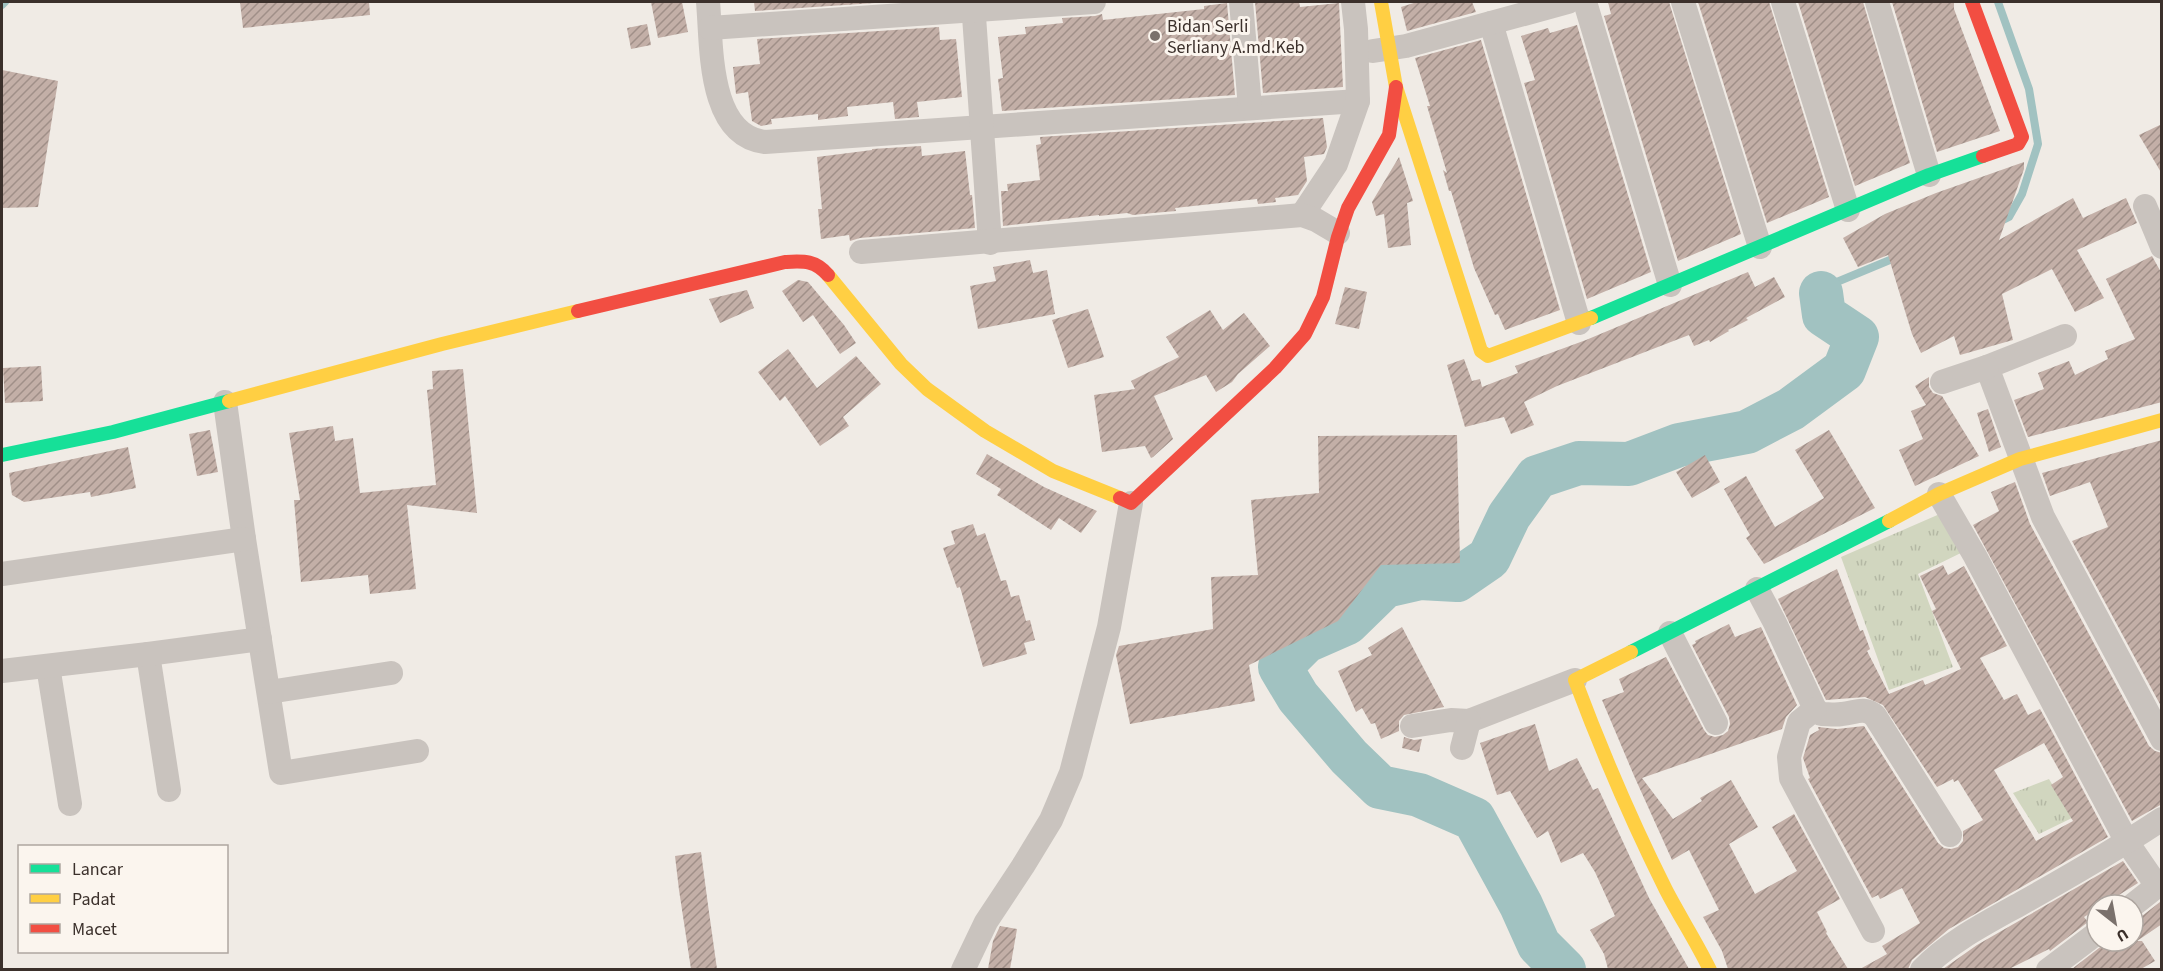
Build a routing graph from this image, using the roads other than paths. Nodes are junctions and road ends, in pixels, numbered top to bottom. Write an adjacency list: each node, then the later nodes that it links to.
1 (708, 2): 14 (street)
2 (1094, 2): 12 (street)
3 (1241, 2): 19 (street)
4 (1353, 2): 16 (street)
5 (1381, 2): 15 (street)
6 (1568, 2): 13 (street)
7 (1585, 2): 30 (street)
8 (1683, 2): 27 (street)
9 (1783, 2): 23 (street)
10 (1877, 2): 21 (street)
11 (1972, 2): 21 (street)
12 (973, 6): 14 (street); 20 (street)
13 (1491, 23): 15 (street); 31 (street)
14 (710, 28): 20 (street)
15 (1389, 50): 16 (street); 17 (street)
16 (1357, 51): 18 (street)
17 (1396, 87): 25 (street); 31 (street)
18 (1358, 101): 19 (street); 24 (street)
19 (1250, 108): 20 (street)
20 (982, 126): 26 (street)
21 (1929, 176): 23 (street)
22 (2145, 206): 28 (street)
23 (1848, 210): 27 (street)
24 (1302, 215): 25 (street); 26 (street)
25 (1338, 233): 40 (street)
26 (990, 243): 29 (street)
27 (1760, 247): 30 (street)
28 (2162, 247)
29 (861, 252)
30 (1670, 285): 31 (street)
31 (1579, 323)
32 (2065, 336): 33 (street)
33 (1987, 368): 34 (street); 38 (street)
34 (1942, 382)
35 (225, 402): 37 (street); 40 (street); 41 (street)
36 (2162, 420): 38 (street)
37 (4, 455)
38 (2020, 459): 39 (street); 56 (street)
39 (1940, 494): 43 (street); 63 (street)
40 (1131, 503): 67 (street)
41 (243, 539): 42 (street); 45 (street)
42 (2, 574)
43 (1756, 589): 44 (street); 52 (street)
44 (1670, 633): 50 (street); 54 (street)
45 (260, 639): 46 (street); 51 (street)
46 (148, 654): 47 (street); 59 (street)
47 (48, 666): 48 (street); 60 (street)
48 (2, 671)
49 (391, 673): 51 (street)
50 (1575, 680): 53 (street); 68 (street)
51 (269, 692): 58 (street)
52 (1815, 709): 62 (street); 65 (street)
53 (1468, 721): 55 (street); 57 (street)
54 (1716, 723)
55 (1412, 726)
56 (2162, 739)
57 (1462, 748)
58 (417, 751)
59 (169, 790)
60 (70, 804)
61 (2162, 819): 63 (street)
62 (1950, 835)
63 (2127, 842): 64 (street); 69 (street)
64 (2145, 896)
65 (1873, 931)
66 (2085, 942): 70 (street)
67 (963, 969)
68 (1710, 969)
69 (1922, 969)
70 (2048, 969)

